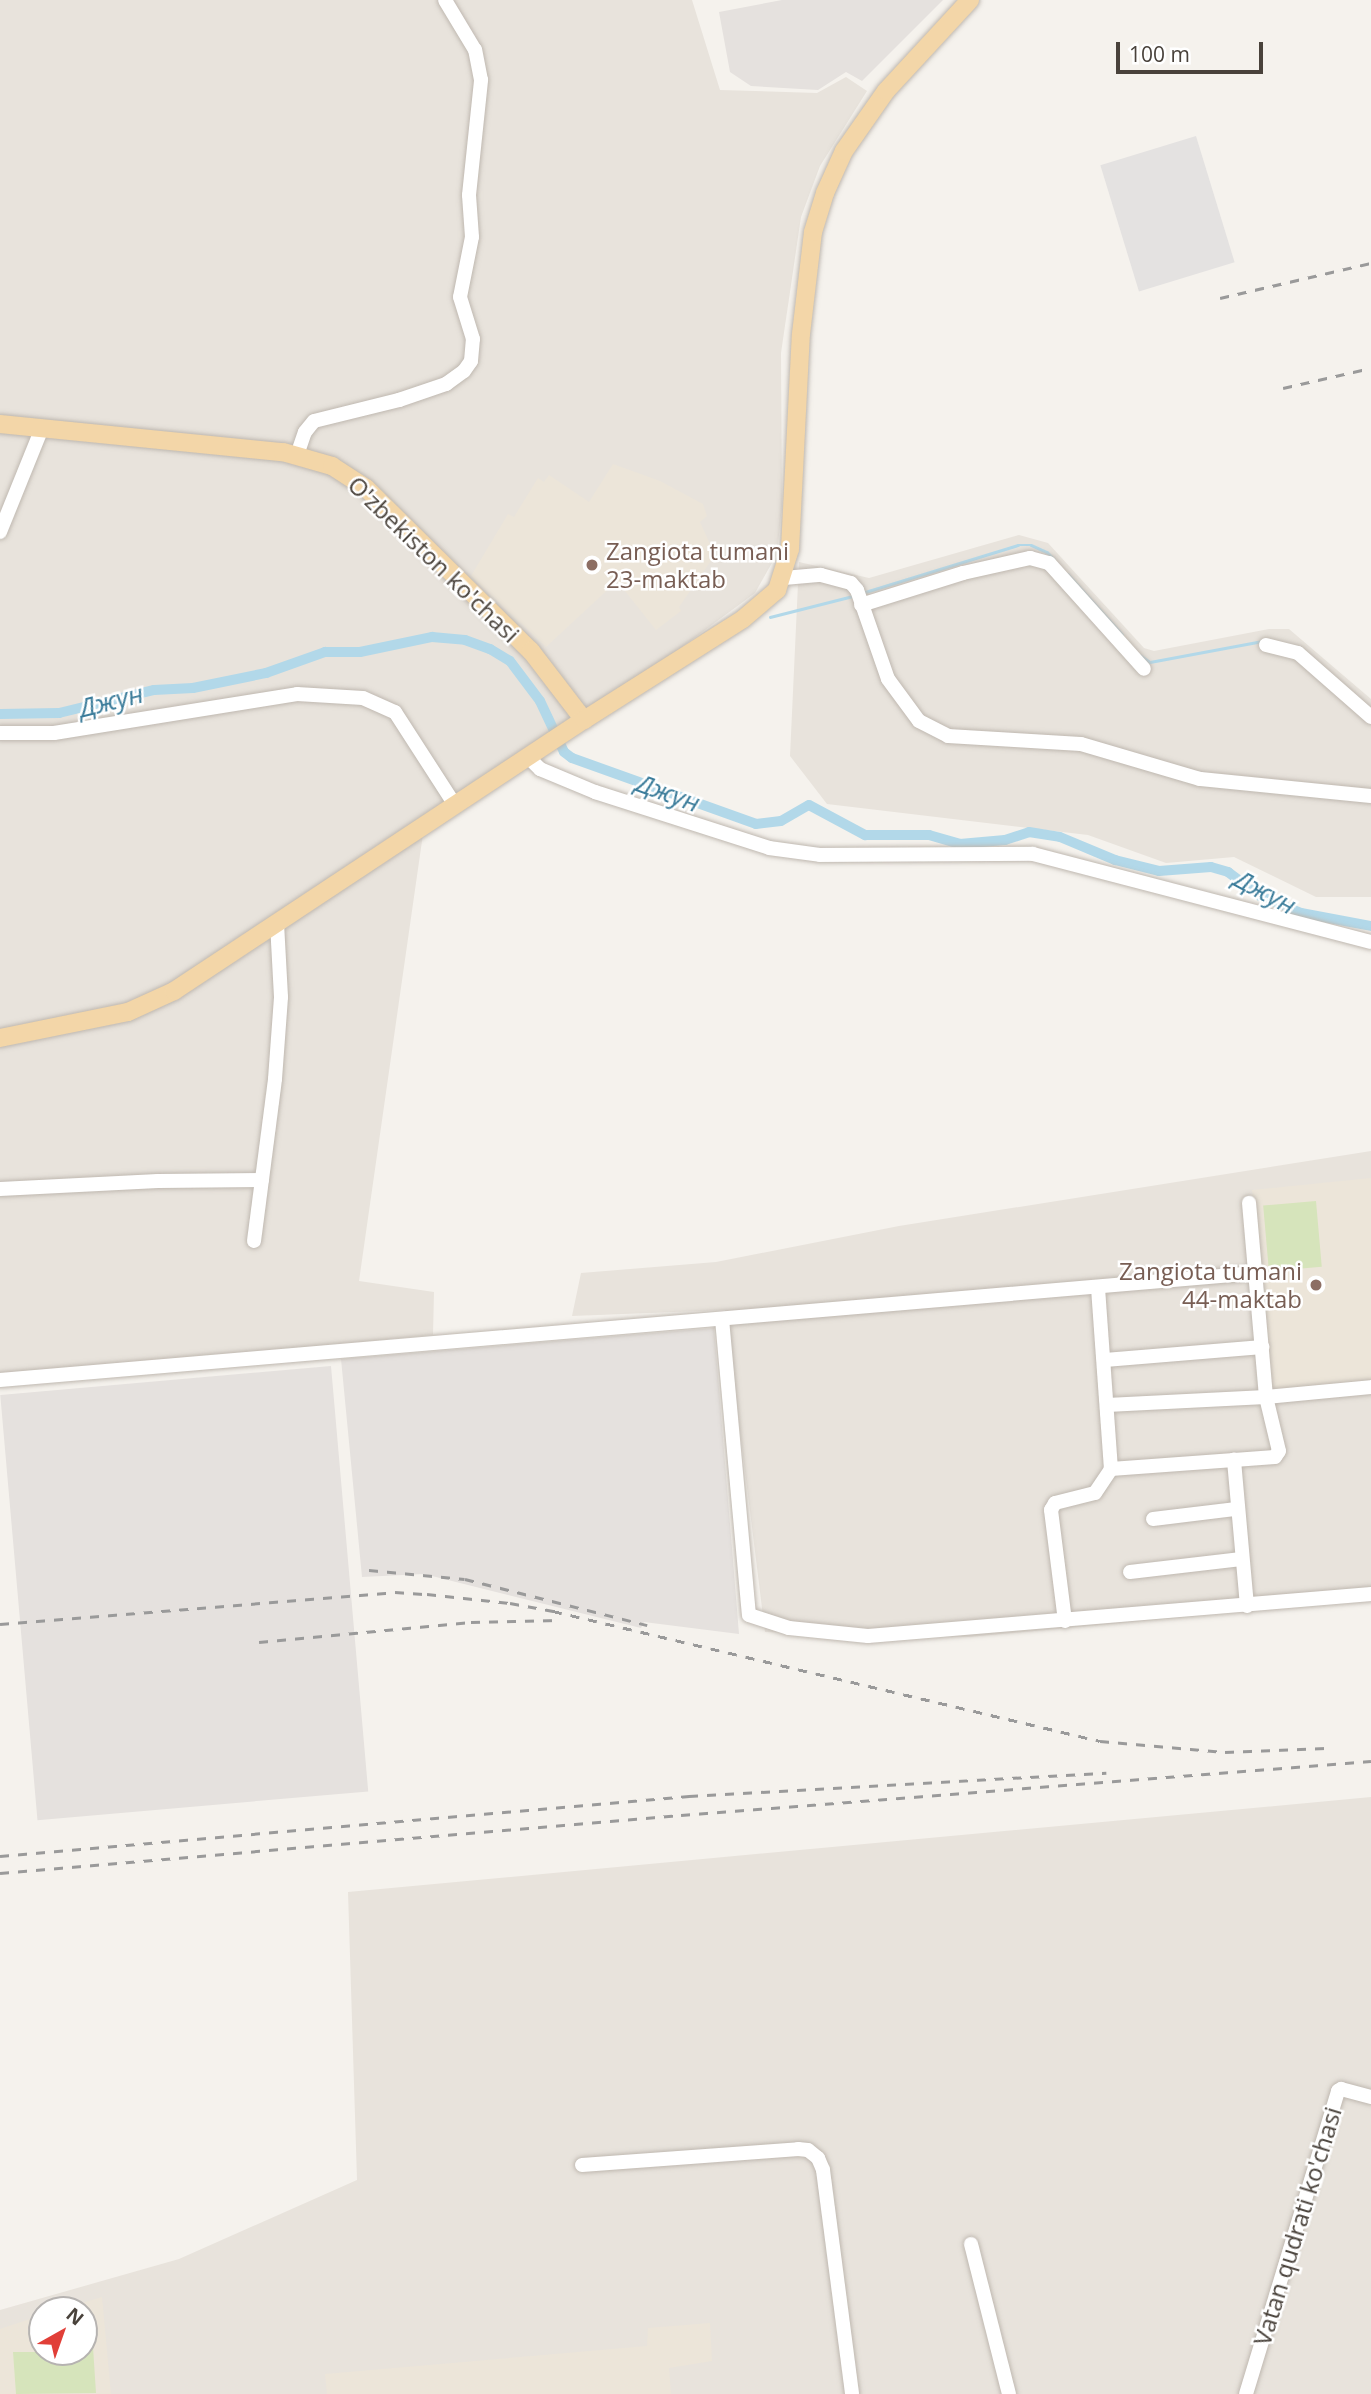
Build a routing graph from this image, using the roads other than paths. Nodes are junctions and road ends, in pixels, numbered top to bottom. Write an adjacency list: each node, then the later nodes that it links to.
1 (445, 0): 5 (street)
2 (970, 0): 7 (main road)
3 (0, 424): 4 (main road, O'zbekiston ko'chasi)
4 (42, 428): 5 (main road, O'zbekiston ko'chasi); 6 (street)
5 (297, 455): 12 (main road, O'zbekiston ko'chasi)
6 (0, 532)
7 (784, 578): 8 (street); 12 (main road)
8 (859, 598): 10 (street); 15 (street)
9 (1266, 645): 11 (street)
10 (1144, 669)
11 (1371, 717)
12 (584, 720): 14 (main road)
13 (0, 733): 16 (street)
14 (536, 754): 16 (main road); 18 (street)
15 (1371, 796)
16 (455, 805): 17 (main road)
17 (277, 923): 19 (main road); 20 (street)
18 (1371, 943)
19 (0, 1038)
20 (262, 1180): 21 (street); 23 (street)
21 (0, 1189)
22 (1249, 1203): 24 (street)
23 (254, 1241)
24 (1255, 1273): 25 (street); 27 (street)
25 (1098, 1288): 26 (street); 28 (street)
26 (722, 1320): 29 (street); 41 (street)
27 (1262, 1347): 28 (street); 31 (street)
28 (1105, 1360): 32 (street)
29 (0, 1380)
30 (1371, 1387): 31 (street)
31 (1266, 1397): 32 (street); 33 (street)
32 (1107, 1405): 34 (street)
33 (1234, 1460): 34 (street); 35 (street)
34 (1111, 1469): 41 (street)
35 (1236, 1509): 36 (street); 37 (street)
36 (1153, 1519)
37 (1241, 1559): 38 (street); 40 (street)
38 (1130, 1572)
39 (1371, 1594): 40 (street)
40 (1247, 1606): 41 (street)
41 (1065, 1621)
42 (1371, 2097): 47 (street, Vatan qudrati ko'chasi)
43 (582, 2165): 45 (street)
44 (971, 2244): 46 (street)
45 (852, 2394)
46 (1009, 2394)
47 (1246, 2394)

